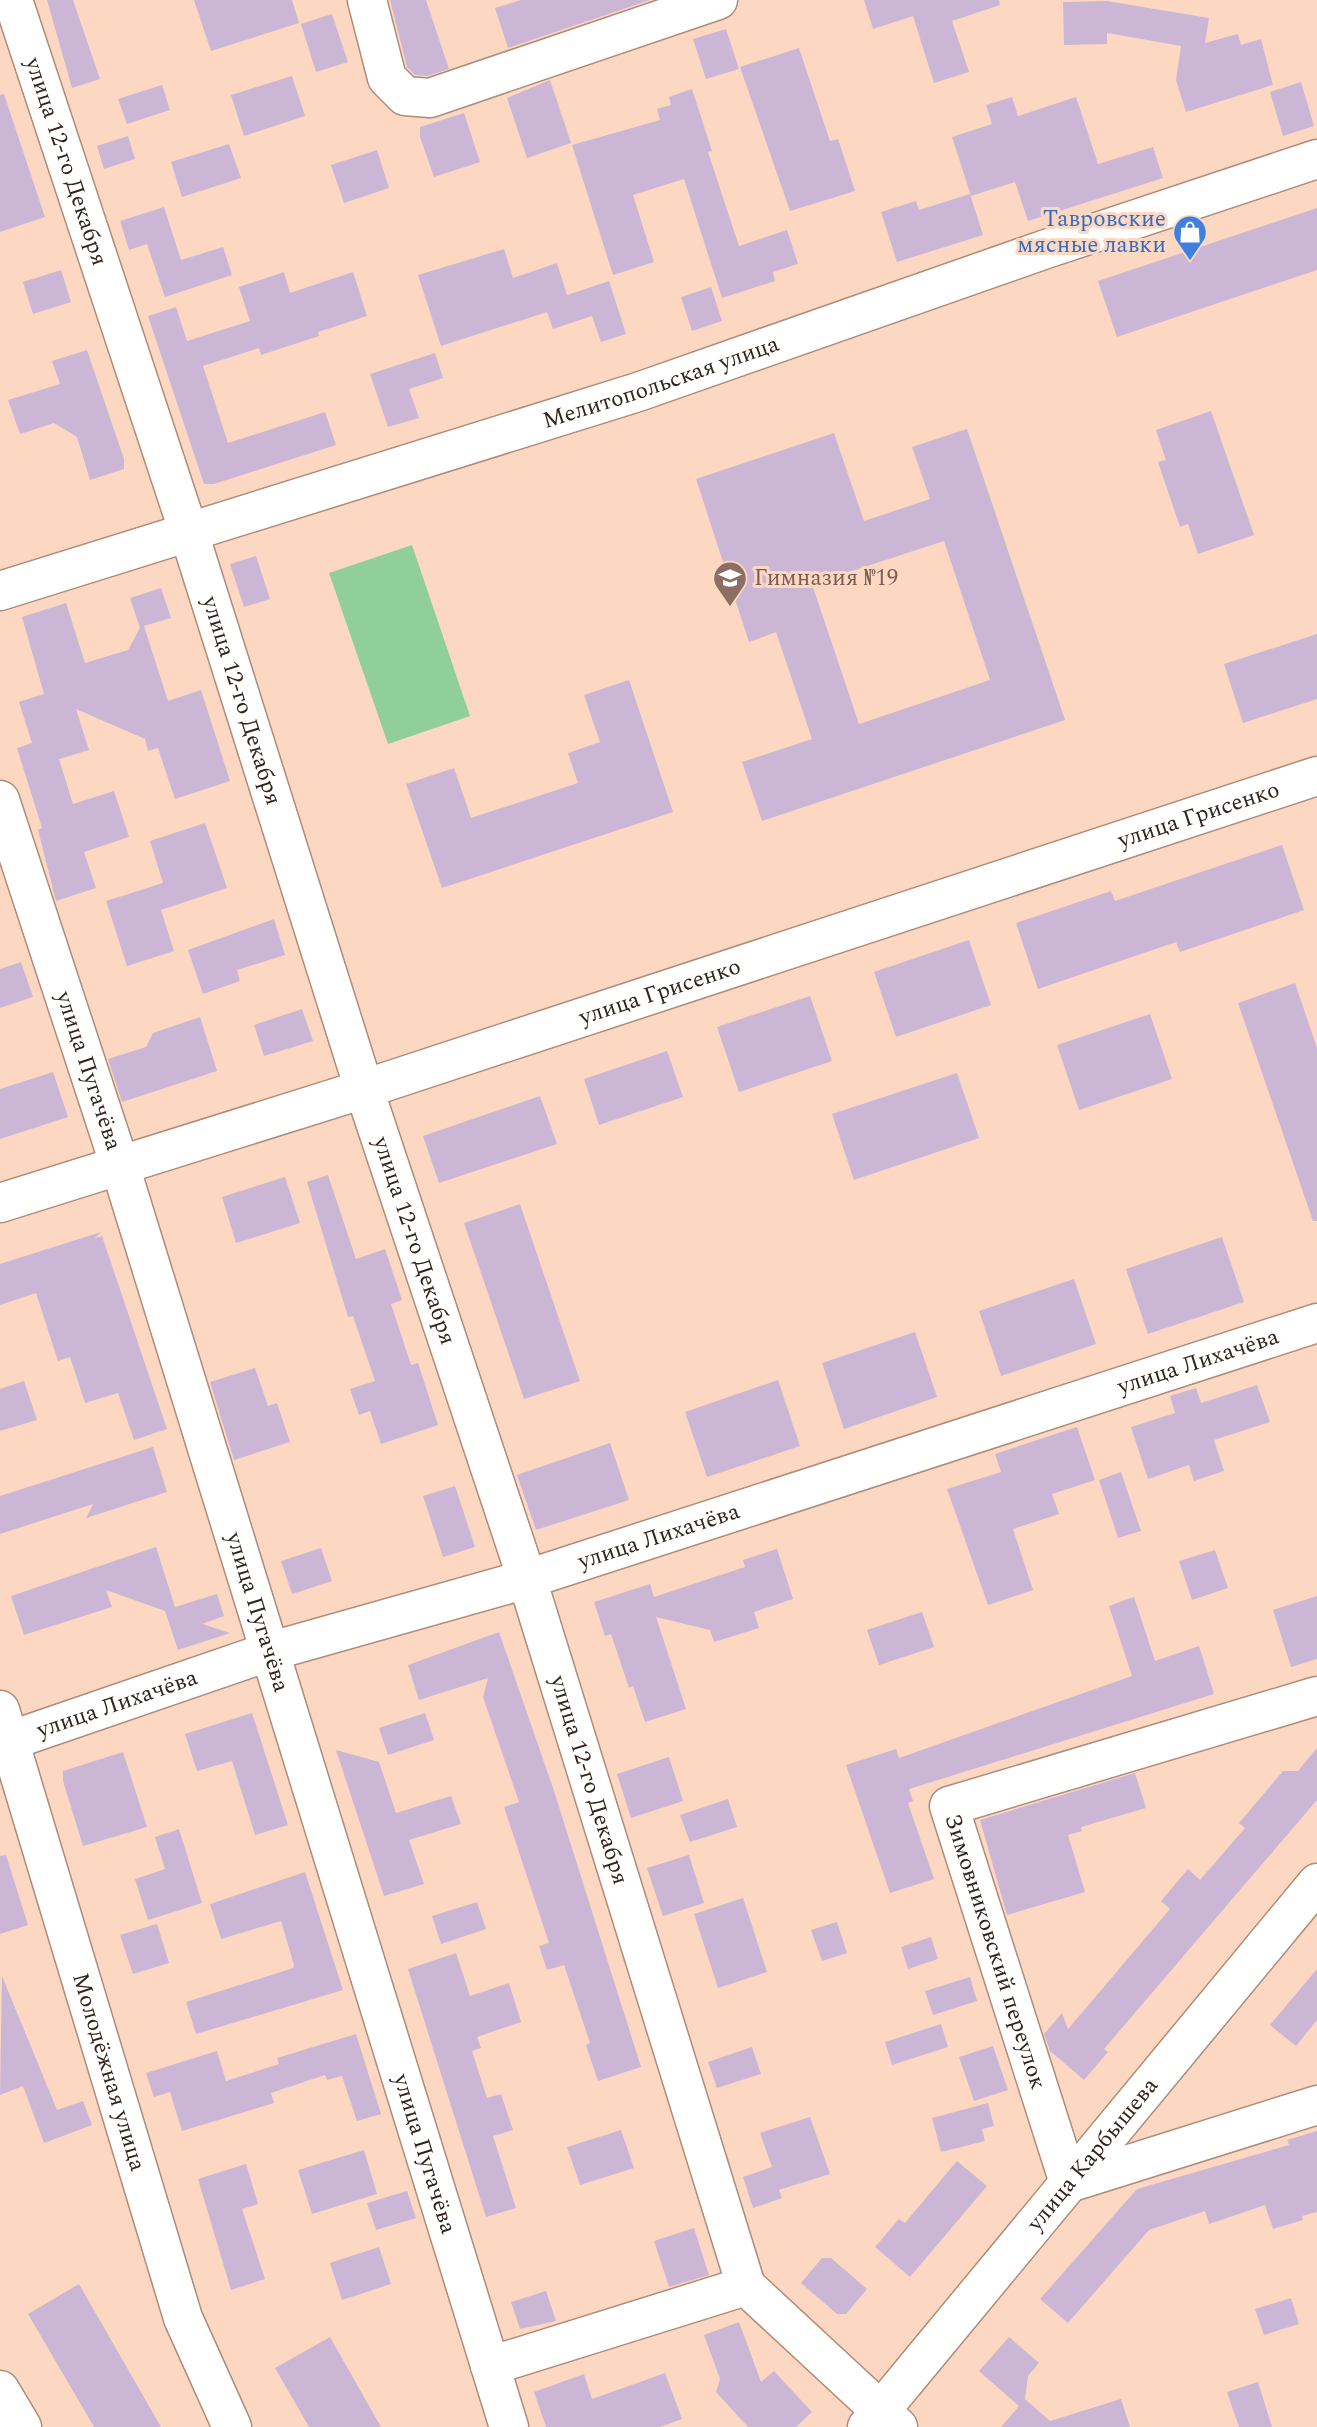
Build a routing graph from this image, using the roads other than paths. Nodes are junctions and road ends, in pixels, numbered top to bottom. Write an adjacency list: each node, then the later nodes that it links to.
1 (13, 0): 5 (street, улица 12-го Декабря)
2 (367, 0): 3 (street)
3 (718, 0)
4 (1317, 159): 5 (street, Мелитопольская улица)
5 (189, 533): 6 (street, Мелитопольская улица); 9 (street, улица 12-го Декабря)
6 (0, 591)
7 (1317, 776): 9 (street, улица Грисенко)
8 (0, 800): 10 (street, улица Пугачёва)
9 (364, 1089): 10 (street, улица Грисенко); 13 (street, улица 12-го Декабря)
10 (120, 1166): 11 (street, улица Грисенко); 14 (street, улица Пугачёва)
11 (0, 1203)
12 (1317, 1322): 13 (street, улица Лихачёва)
13 (527, 1579): 14 (street, улица Лихачёва); 20 (street, улица 12-го Декабря)
14 (268, 1652): 16 (street, улица Лихачёва); 21 (street, улица Пугачёва)
15 (1317, 1696): 19 (street, Зимовниковский переулок)
16 (3, 1731): 25 (street, Молодёжная улица)
17 (1317, 1883): 19 (street, улица Карбышева)
18 (1317, 2105): 19 (street)
19 (1069, 2183): 23 (street, улица Карбышева)
20 (746, 2286): 21 (street); 23 (street, улица 12-го Декабря)
21 (490, 2366): 26 (street, улица Пугачёва)
22 (0, 2389): 24 (street)
23 (882, 2422)
24 (22, 2427)
25 (232, 2427)
26 (509, 2427)

